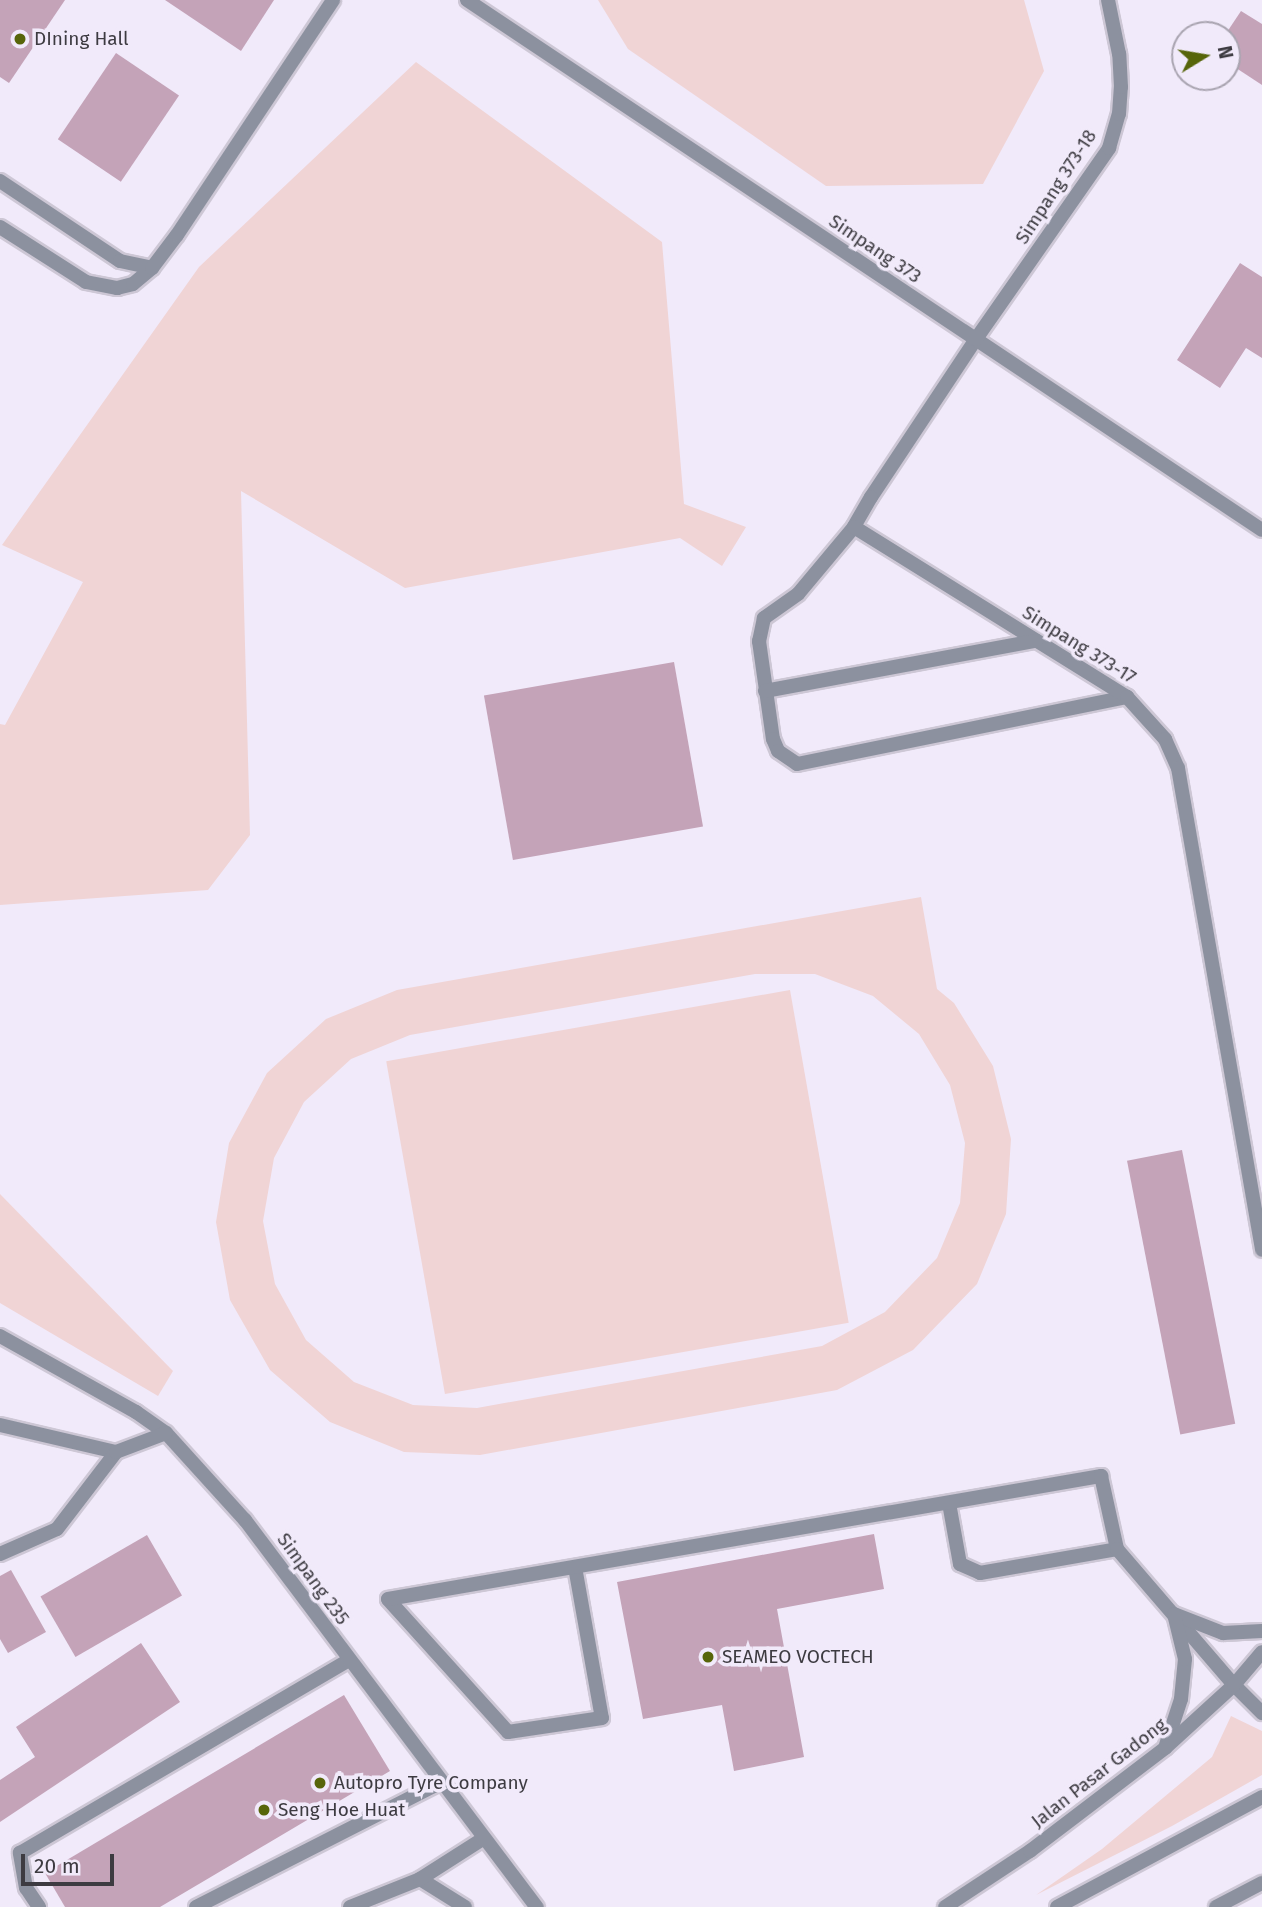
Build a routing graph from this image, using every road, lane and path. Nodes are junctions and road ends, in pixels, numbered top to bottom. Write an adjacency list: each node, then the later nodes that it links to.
1 (332, 0): 6 (street)
2 (467, 0): 7 (street, Simpang 373)
3 (1108, 0): 7 (street, Simpang 373-18)
4 (0, 181): 6 (street)
5 (0, 227): 6 (street)
6 (152, 268)
7 (976, 339): 8 (street); 9 (street, Simpang 373)
8 (854, 527): 10 (street, Simpang 373-17); 11 (street)
9 (1262, 530)
10 (1036, 640): 11 (street); 12 (street, Simpang 373-17)
11 (765, 691): 12 (street)
12 (1127, 697): 13 (street, Simpang 373-17)
13 (1262, 1250)
14 (0, 1336): 16 (street, Simpang 235)
15 (0, 1425): 17 (street)
16 (166, 1433): 17 (street); 25 (street, Simpang 235)
17 (116, 1452): 20 (street)
18 (950, 1503): 19 (street); 19 (street); 21 (street)
19 (1117, 1549): 22 (street)
20 (0, 1554)
21 (575, 1567): 21 (street)
22 (1174, 1614): 23 (street); 26 (street); 28 (street)
23 (1262, 1631)
24 (1262, 1652): 26 (street, Jalan Pasar Gadong)
25 (349, 1660): 29 (street, Simpang 235); 35 (street)
26 (1234, 1685): 27 (street); 28 (street, Jalan Pasar Gadong)
27 (1262, 1713)
28 (1166, 1748): 34 (street, Jalan Pasar Gadong)
29 (441, 1782): 31 (street, Simpang 235); 36 (street)
30 (1262, 1797): 40 (street)
31 (484, 1838): 32 (street); 39 (street, Simpang 235)
32 (420, 1879): 37 (street); 38 (street)
33 (1262, 1883): 41 (street)
34 (948, 1906)
35 (39, 1907)
36 (196, 1907)
37 (351, 1907)
38 (465, 1907)
39 (537, 1907)
40 (1057, 1907)
41 (1216, 1907)

